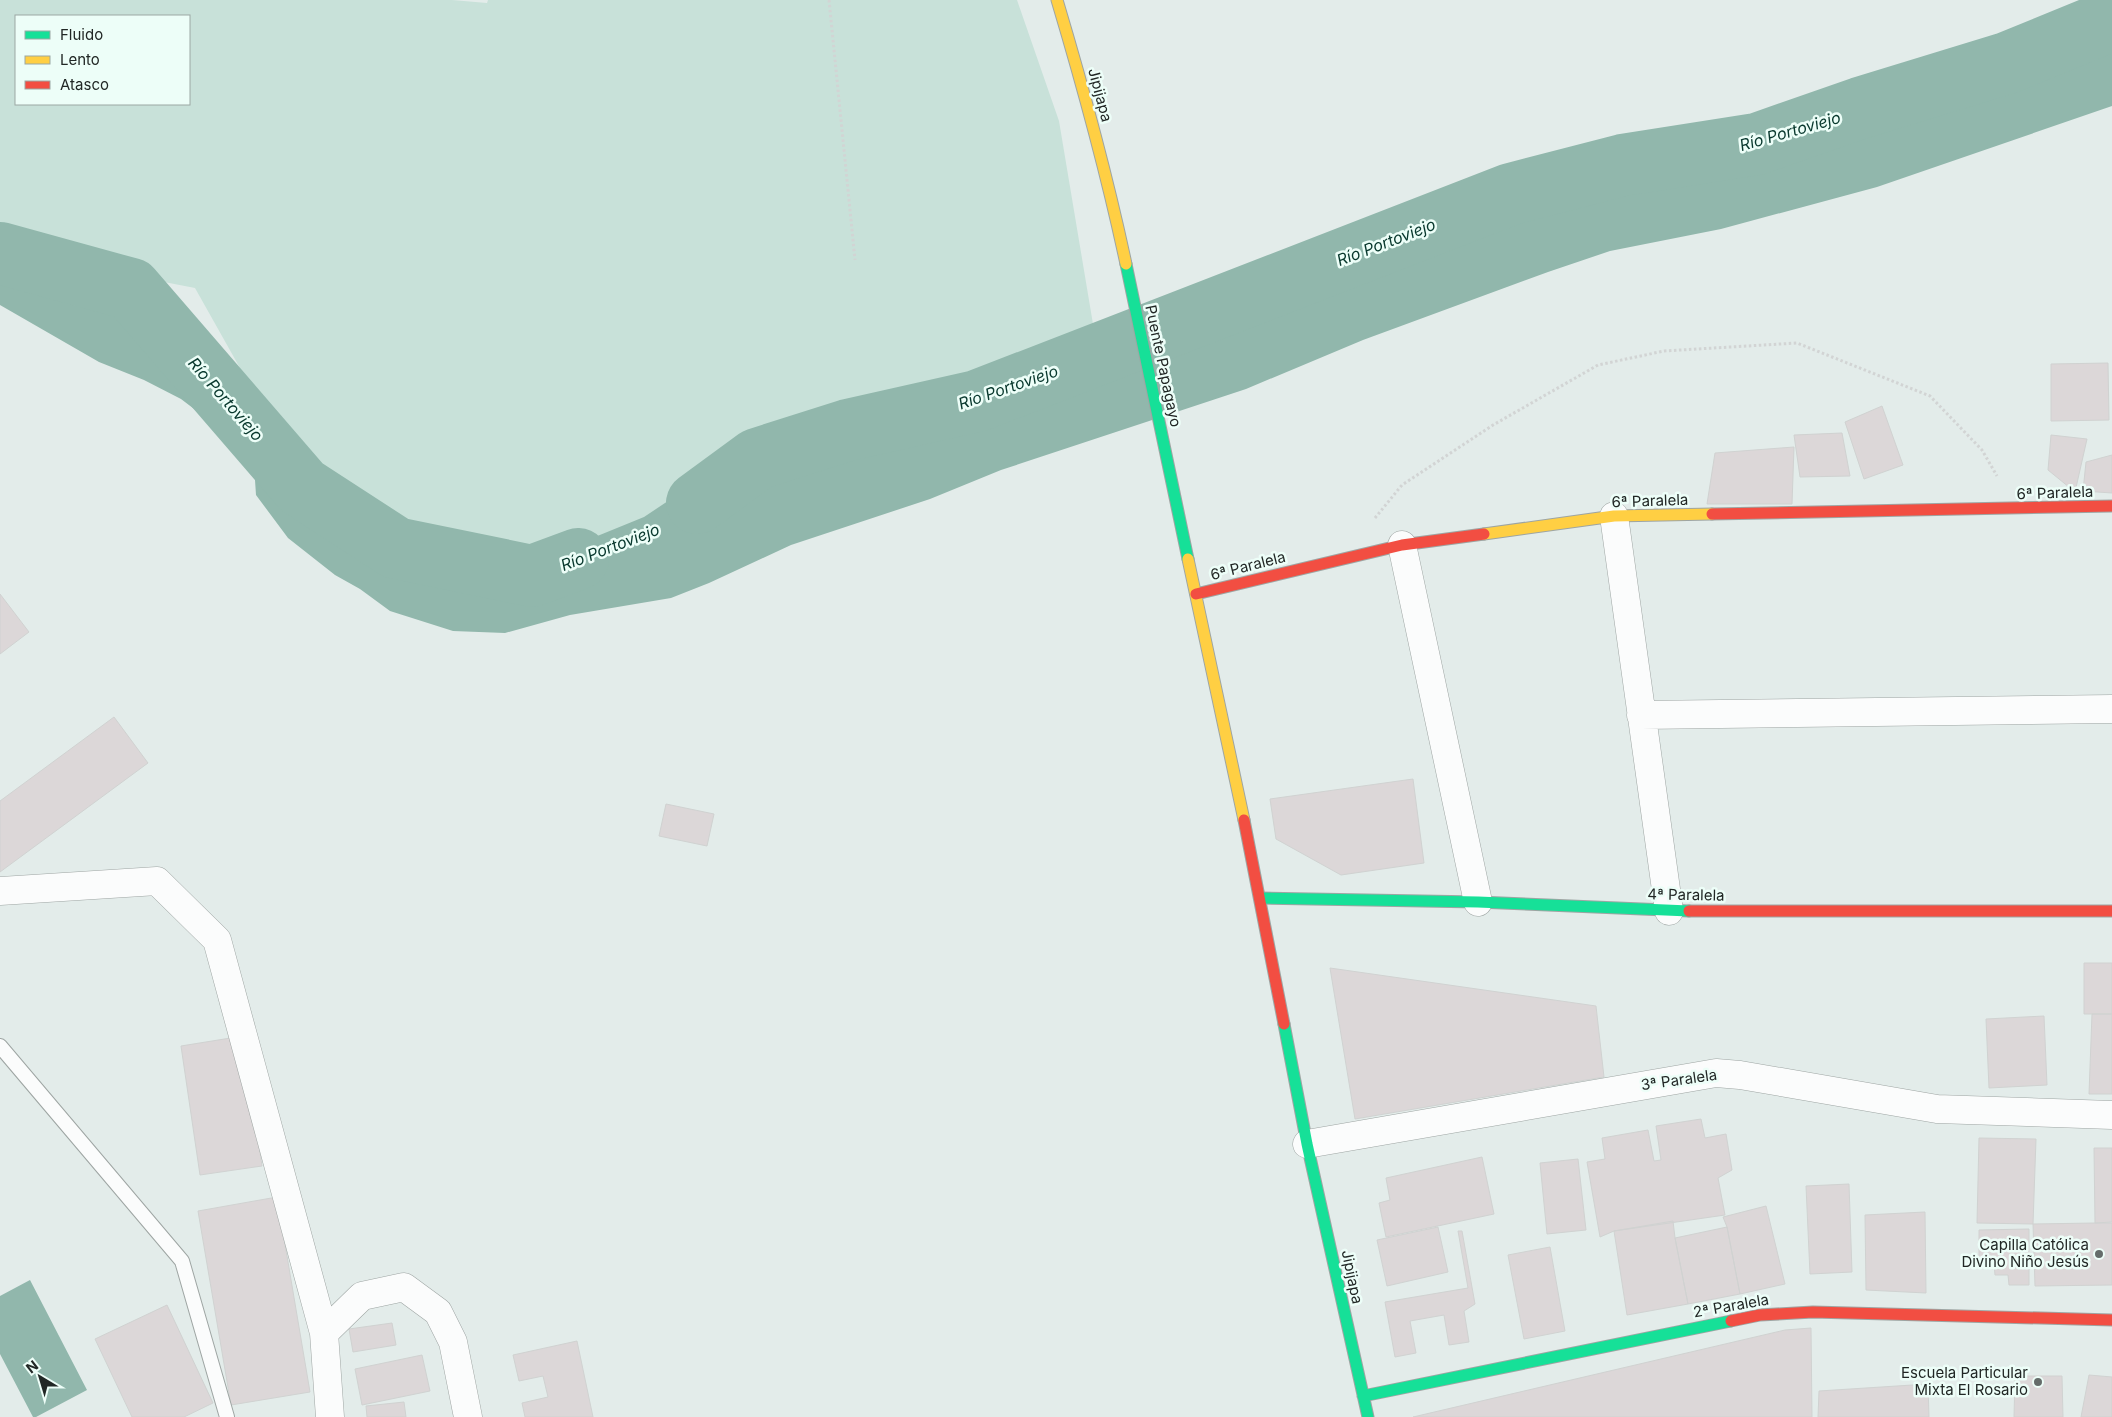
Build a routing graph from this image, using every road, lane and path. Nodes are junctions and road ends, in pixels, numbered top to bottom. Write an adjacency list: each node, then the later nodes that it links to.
1 (829, 0): 4 (path)
2 (1056, 0): 3 (street, Jipijapa)
3 (1112, 198): 10 (street, Puente Papagayo)
4 (855, 260)
5 (2112, 506): 6 (street, 6ª Paralela)
6 (2016, 509): 7 (street, 6ª Paralela); 9 (path)
7 (1614, 516): 8 (street, 6ª Paralela); 12 (street)
8 (1402, 545): 9 (street, 6ª Paralela); 15 (street)
9 (1344, 558): 10 (street, 6ª Paralela)
10 (1196, 594): 14 (street, Puente Papagayo)
11 (2112, 709): 12 (street)
12 (1642, 715): 16 (street)
13 (0, 890): 22 (street)
14 (1260, 898): 15 (street, 4ª Paralela); 20 (street, Jipijapa)
15 (1478, 902): 16 (street, 4ª Paralela)
16 (1669, 911): 17 (street, 4ª Paralela)
17 (2112, 911)
18 (0, 1046): 24 (lane)
19 (2112, 1115): 20 (street, 3ª Paralela)
20 (1307, 1144): 23 (street, Jipijapa)
21 (2112, 1320): 23 (street, 2ª Paralela)
22 (324, 1333): 25 (street); 26 (street)
23 (1363, 1396): 27 (street, Jipijapa)
24 (227, 1417)
25 (330, 1417)
26 (468, 1417)
27 (1368, 1417)

